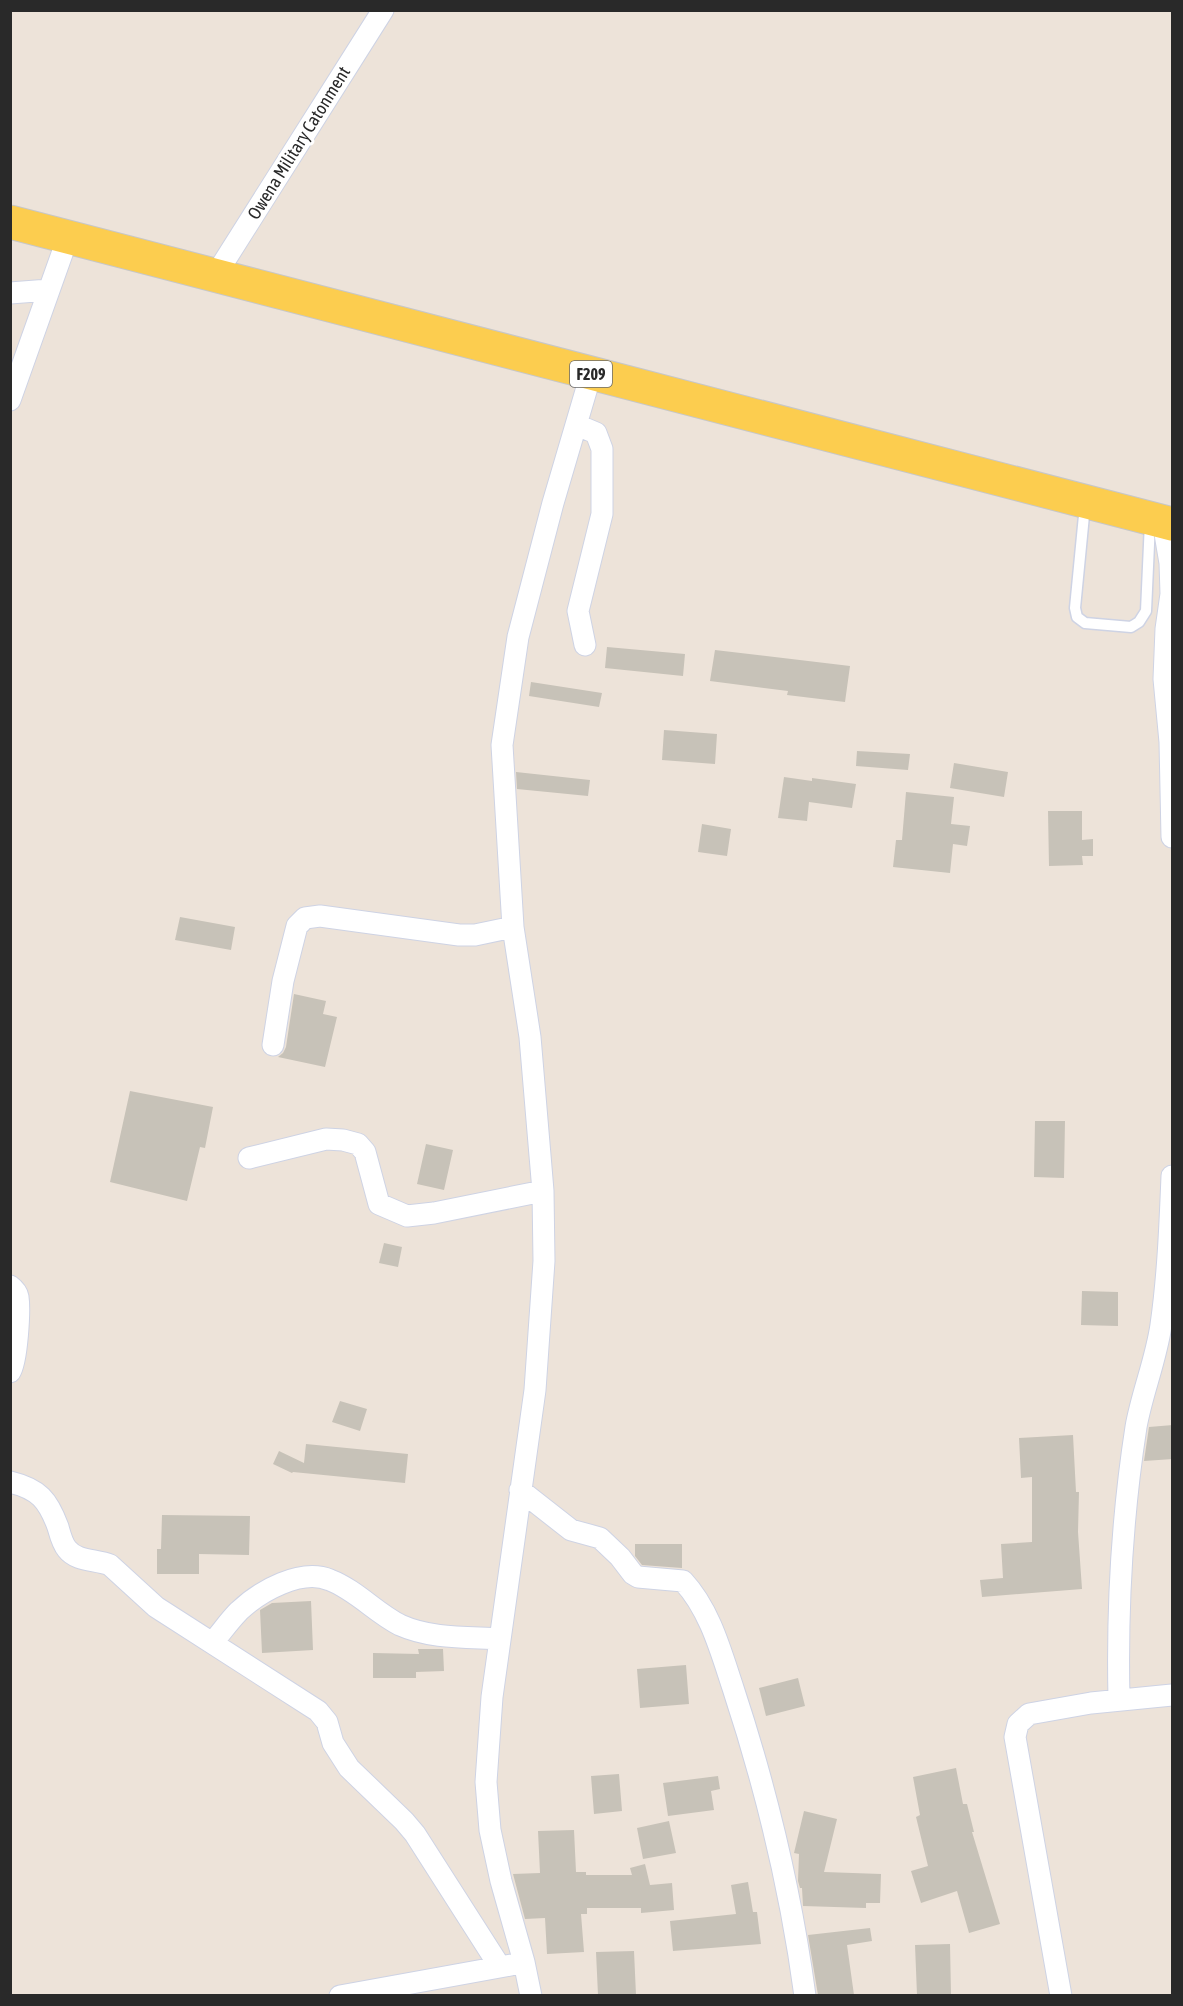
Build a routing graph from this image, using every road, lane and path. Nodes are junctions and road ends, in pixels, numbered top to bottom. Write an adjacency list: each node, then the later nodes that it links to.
1 (383, 10): 4 (street, Owena Military Catonment)
2 (10, 222): 3 (main road, F209)
3 (68, 237): 4 (main road, F209); 5 (street)
4 (214, 276): 7 (main road, F209)
5 (49, 290): 6 (street); 8 (street)
6 (10, 293)
7 (591, 374): 9 (street); 10 (main road, F209)
8 (10, 400)
9 (576, 425): 12 (street); 14 (street)
10 (1086, 502): 11 (main road, F209); 11 (lane)
11 (1162, 521): 13 (street)
12 (585, 645)
13 (1173, 837)
14 (513, 927): 15 (street); 18 (street)
15 (273, 1045)
16 (249, 1158): 18 (street)
17 (1173, 1176): 19 (street)
18 (543, 1191): 23 (street)
19 (1171, 1246): 27 (street)
20 (10, 1286): 21 (street)
21 (10, 1372)
22 (10, 1482): 25 (street)
23 (520, 1490): 24 (street); 32 (street)
24 (500, 1639): 25 (street); 28 (street)
25 (212, 1643): 29 (street)
26 (1173, 1695): 27 (street)
27 (1119, 1699): 33 (street)
28 (524, 1962): 29 (street); 31 (street)
29 (500, 1967): 30 (street)
30 (340, 1995)
31 (531, 1995)
32 (805, 1995)
33 (1061, 1995)

